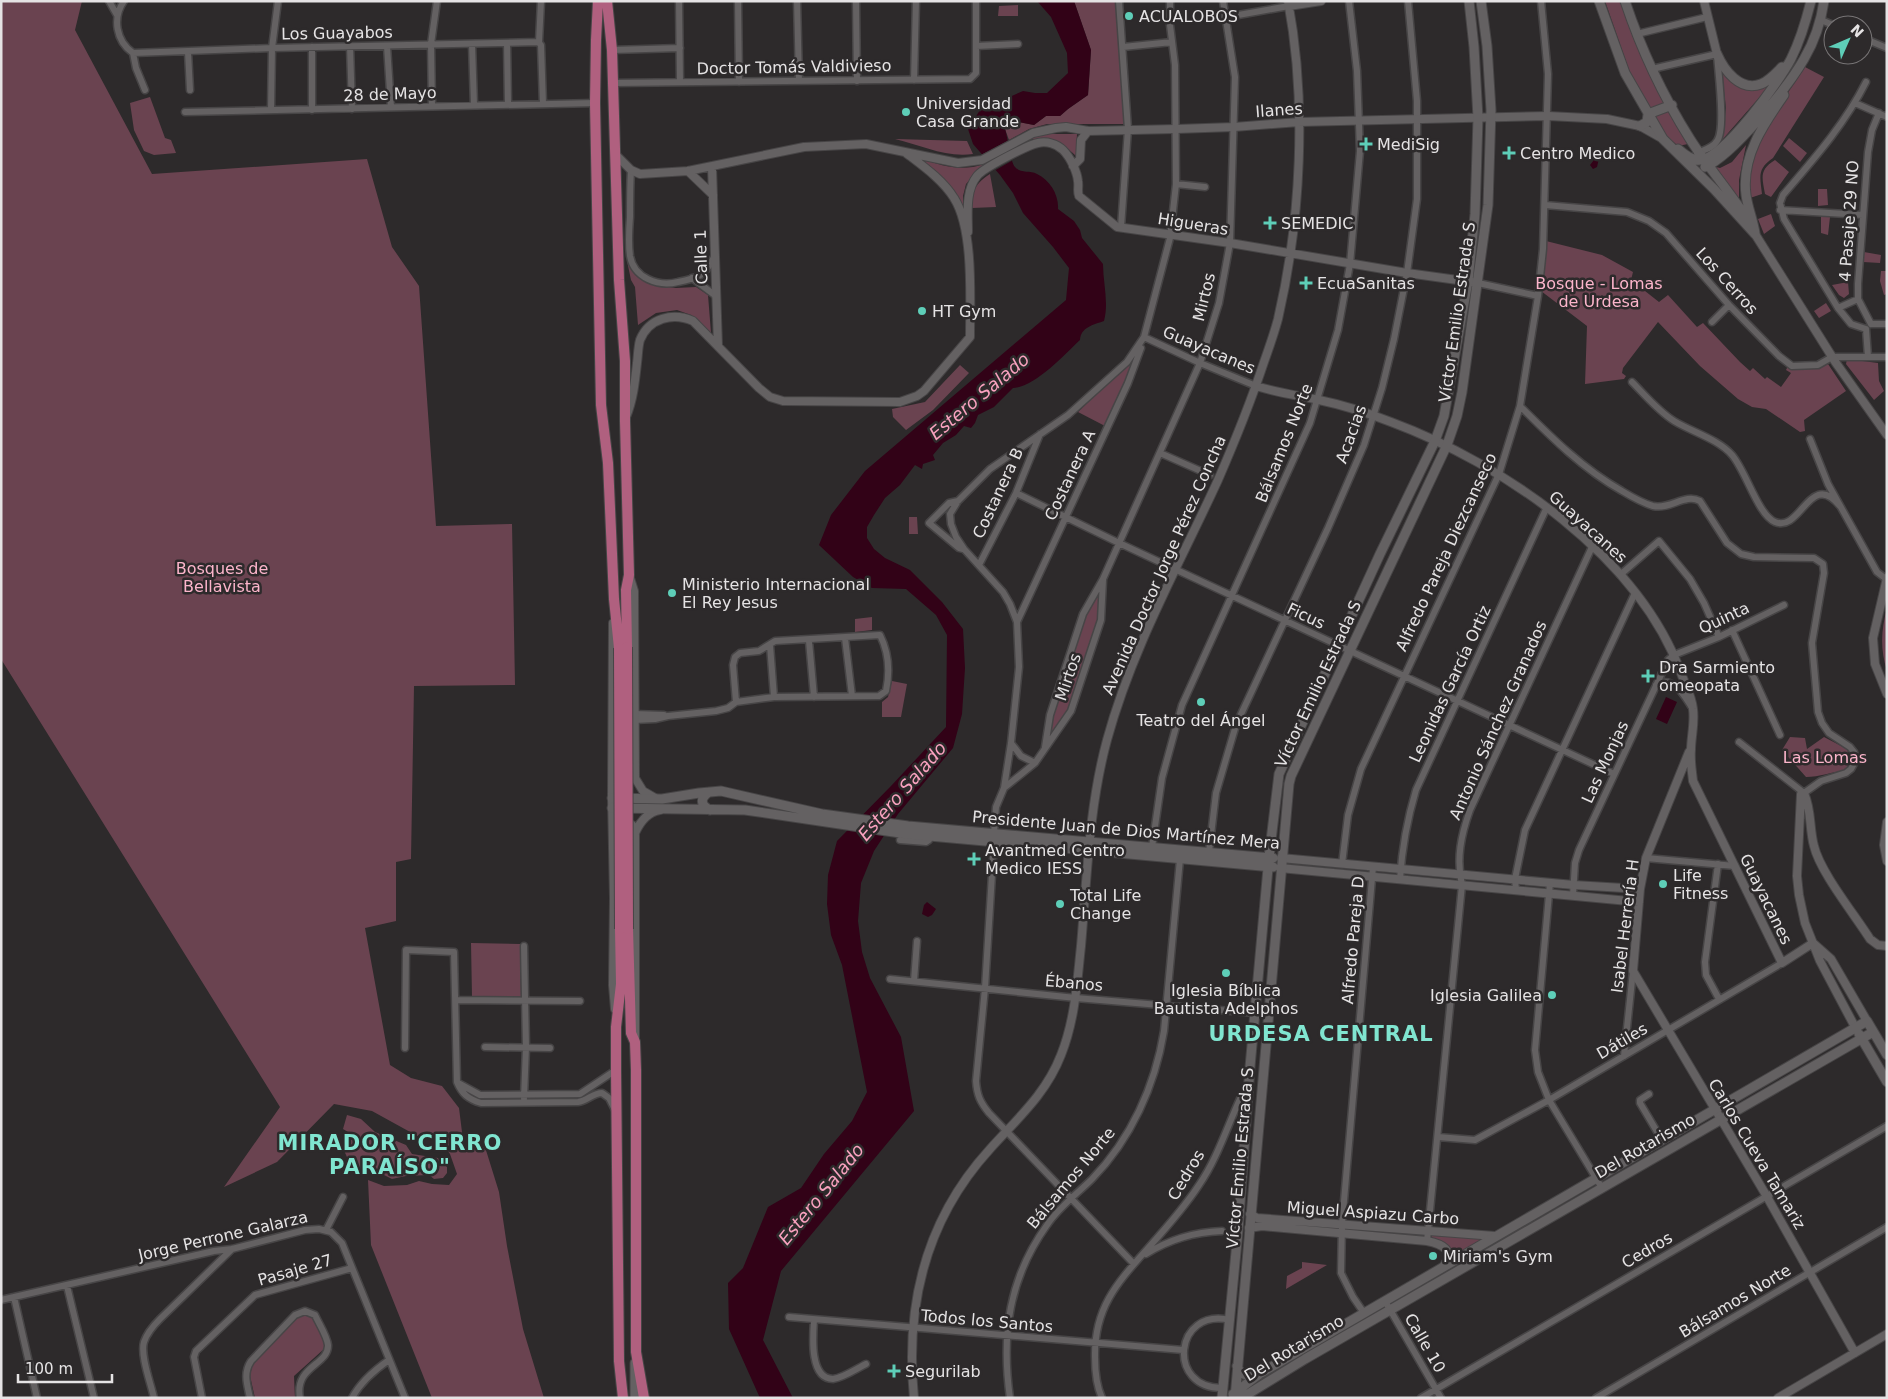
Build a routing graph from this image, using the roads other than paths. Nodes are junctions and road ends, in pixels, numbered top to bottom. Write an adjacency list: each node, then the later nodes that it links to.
1 (109, 1): 29 (street)
2 (124, 1): 29 (street)
3 (278, 1): 49 (street)
4 (437, 1): 39 (street)
5 (541, 1): 38 (street)
6 (592, 1): 34 (main road)
7 (605, 1): 34 (main road); 52 (main road)
8 (679, 1): 50 (street)
9 (738, 1): 63 (street)
10 (797, 1): 60 (street)
11 (856, 1): 61 (street)
12 (916, 1): 59 (street)
13 (976, 1): 44 (street)
14 (1118, 1): 47 (street)
15 (1170, 1): 35 (street, Costanera A)
16 (1223, 1): 30 (street, Mirtos)
17 (1320, 1): 28 (street)
18 (1350, 1): 87 (street, Bálsamos Norte)
19 (1408, 1): 86 (street, Acacias)
20 (1469, 1): 48 (main road, Víctor Emilio Estrada S)
21 (1481, 1): 45 (main road, Víctor Emilio Estrada S)
22 (1541, 1): 82 (street, Alfredo Pareja Diezcanseco)
23 (1599, 1): 81 (main road)
24 (1624, 1): 33 (main road)
25 (1704, 1): 31 (street)
26 (1811, 1): 56 (main road)
27 (1824, 1): 32 (main road)
28 (1289, 4): 30 (street); 88 (street, Avenida Doctor Jorge Pérez Concha)
29 (116, 15): 54 (street)
30 (1226, 17): 90 (street, Mirtos)
31 (1708, 18): 33 (street); 55 (street)
32 (1821, 20): 57 (main road)
33 (1637, 34): 58 (main road)
34 (596, 40): 68 (main road)
35 (1172, 42): 47 (street); 92 (street, Costanera A)
36 (1873, 42): 51 (street)
37 (508, 43): 38 (street, Los Guayabos); 40 (street, Los Guayabos); 70 (street)
38 (540, 43): 71 (street)
39 (431, 44): 40 (street, Los Guayabos); 43 (street, Los Guayabos); 73 (street)
40 (472, 44): 72 (street)
41 (1018, 44): 44 (street)
42 (350, 46): 43 (street, Los Guayabos); 46 (street, Los Guayabos); 76 (street)
43 (388, 46): 75 (street)
44 (976, 46): 59 (street, Doctor Tomás Valdivieso)
45 (1486, 46): 48 (main road); 83 (main road, Víctor Emilio Estrada S)
46 (312, 47): 49 (street, Los Guayabos); 78 (street)
47 (1122, 47): 91 (street)
48 (1474, 47): 85 (main road, Víctor Emilio Estrada S)
49 (272, 48): 53 (street, Los Guayabos); 77 (street)
50 (680, 48): 52 (street); 62 (street)
51 (1887, 48)
52 (612, 50): 65 (main road)
53 (188, 52): 54 (street, Los Guayabos); 67 (street)
54 (133, 53): 66 (street)
55 (1717, 54): 56 (main road); 58 (street); 98 (street)
56 (1792, 58): 98 (main road)
57 (1804, 60): 98 (main road); 113 (main road)
58 (1652, 69): 74 (main road)
59 (914, 80): 61 (street, Doctor Tomás Valdivieso)
60 (799, 81): 61 (street, Doctor Tomás Valdivieso); 63 (street, Doctor Tomás Valdivieso)
61 (857, 81)
62 (680, 82): 63 (street, Doctor Tomás Valdivieso); 65 (street, Doctor Tomás Valdivieso)
63 (739, 82)
64 (1866, 82): 69 (street)
65 (613, 83): 96 (main road)
66 (145, 90)
67 (190, 90)
68 (596, 102): 71 (street, 28 de Mayo); 172 (main road)
69 (1855, 103): 80 (street); 109 (street)
70 (508, 104): 71 (street, 28 de Mayo); 72 (street, 28 de Mayo)
71 (544, 104)
72 (474, 105): 73 (street, 28 de Mayo)
73 (432, 106): 75 (street, 28 de Mayo)
74 (1672, 106): 81 (main road); 98 (main road)
75 (391, 107): 76 (street, 28 de Mayo)
76 (352, 108): 78 (street, 28 de Mayo)
77 (270, 110): 78 (street, 28 de Mayo); 79 (street, 28 de Mayo)
78 (312, 110)
79 (185, 112)
80 (1879, 113): 84 (street); 110 (street, 4 Pasaje 29 NO)
81 (1648, 114): 89 (main road); 94 (main road)
82 (1548, 116): 83 (street, Ilanes); 89 (street, Ilanes); 108 (street, Alfredo Pareja Diezcanseco)
83 (1490, 117): 85 (street, Ilanes); 107 (main road, Víctor Emilio Estrada S)
84 (1887, 117)
85 (1478, 118): 86 (street, Ilanes); 106 (main road, Víctor Emilio Estrada S)
86 (1417, 119): 87 (street, Ilanes); 119 (street, Acacias)
87 (1359, 120): 88 (street, Ilanes); 118 (street, Bálsamos Norte)
88 (1299, 122): 90 (street, Ilanes); 116 (street, Avenida Doctor Jorge Pérez Concha)
89 (1640, 126): 94 (street, Ilanes)
90 (1234, 127): 92 (street, Ilanes); 114 (street, Mirtos)
91 (1128, 129): 92 (street, Ilanes); 93 (street, Ilanes); 111 (street)
92 (1176, 129): 103 (street, Costanera A)
93 (1088, 130): 95 (street, Ilanes); 99 (street)
94 (1663, 139): 97 (main road)
95 (903, 150): 100 (street, Ilanes); 115 (street)
96 (616, 155): 101 (street); 145 (main road)
97 (1688, 161): 98 (main road); 98 (main road)
98 (1702, 164): 113 (main road)
99 (1073, 166): 111 (street, Higueras); 115 (street, Higueras)
100 (712, 167): 102 (street, Ilanes); 105 (street, Calle 1)
101 (631, 170): 102 (street); 120 (street)
102 (688, 170): 105 (street)
103 (1176, 184): 104 (street); 112 (street, Costanera A)
104 (1205, 186)
105 (713, 195): 117 (street, Calle 1)
106 (1476, 204): 107 (main road); 121 (main road, Víctor Emilio Estrada S)
107 (1488, 205): 122 (main road, Víctor Emilio Estrada S)
108 (1545, 205): 124 (street, Alfredo Pareja Diezcanseco); 126 (street, Los Cerros)
109 (1780, 210): 110 (street); 127 (street)
110 (1862, 215): 125 (street, 4 Pasaje 29 NO)
111 (1121, 228): 112 (street, Higueras)
112 (1170, 234): 114 (street, Higueras); 132 (street, Costanera A)
113 (1755, 234): 135 (street)
114 (1230, 244): 116 (street, Higueras); 139 (street, Mirtos)
115 (969, 254): 133 (street)
116 (1290, 254): 118 (street, Higueras); 141 (street, Avenida Doctor Jorge Pérez Concha)
117 (714, 258): 120 (street); 123 (street, Calle 1)
118 (1350, 264): 119 (street, Higueras); 142 (street, Bálsamos Norte)
119 (1407, 273): 121 (street, Higueras); 144 (street, Acacias)
120 (692, 278): 123 (street)
121 (1468, 281): 122 (street, Higueras); 134 (main road, Víctor Emilio Estrada S)
122 (1478, 283): 124 (street, Higueras); 138 (main road, Víctor Emilio Estrada S)
123 (716, 296): 133 (street, Calle 1)
124 (1538, 296): 143 (street, Alfredo Pareja Diezcanseco)
125 (1858, 298): 127 (street); 129 (street, 4 Pasaje 29 NO)
126 (1729, 305): 128 (street); 135 (street, Los Cerros)
127 (1838, 308): 131 (street)
128 (1712, 322)
129 (1871, 324): 130 (street); 131 (street)
130 (1887, 324)
131 (1866, 330): 136 (street)
132 (1144, 337): 139 (street, Guayacanes); 146 (street); 158 (street, Costanera A)
133 (718, 346): 145 (street)
134 (1455, 350): 138 (main road); 149 (main road, Víctor Emilio Estrada S)
135 (1832, 357): 136 (street, Los Cerros); 147 (street)
136 (1868, 357): 137 (street, Los Cerros)
137 (1887, 357)
138 (1466, 358): 150 (main road, Víctor Emilio Estrada S)
139 (1200, 363): 141 (street, Guayacanes); 151 (street, Mirtos)
140 (1632, 382): 156 (street)
141 (1256, 386): 142 (street, Guayacanes); 165 (street, Avenida Doctor Jorge Pérez Concha)
142 (1318, 400): 144 (street, Guayacanes); 171 (street, Bálsamos Norte)
143 (1520, 406): 152 (street, Alfredo Pareja Diezcanseco); 213 (street)
144 (1373, 415): 149 (street, Guayacanes); 174 (street, Acacias)
145 (625, 421): 166 (main road)
146 (1040, 432): 154 (street, Costanera B); 155 (street)
147 (1887, 435)
148 (1810, 439): 156 (street)
149 (1435, 441): 150 (street, Guayacanes); 162 (main road, Víctor Emilio Estrada S)
150 (1447, 445): 152 (street, Guayacanes); 163 (main road, Víctor Emilio Estrada S)
151 (1160, 453): 153 (street); 159 (street, Mirtos)
152 (1499, 474): 157 (street, Guayacanes); 185 (street, Alfredo Pareja Diezcanseco)
153 (1210, 475)
154 (1016, 493): 158 (street, Ficus); 164 (street, Costanera B)
155 (958, 500): 161 (street); 161 (street)
156 (1840, 506): 168 (street)
157 (1547, 507): 160 (street, Guayacanes); 192 (street, Leonidas García Ortiz)
158 (1066, 518): 159 (street, Ficus); 175 (street, Costanera A)
159 (1119, 543): 165 (street, Ficus); 169 (street, Mirtos)
160 (1592, 546): 167 (street, Guayacanes); 195 (street, Antonio Sánchez Granados)
161 (964, 549): 164 (street)
162 (1380, 554): 163 (main road); 181 (main road, Víctor Emilio Estrada S)
163 (1392, 560): 183 (main road, Víctor Emilio Estrada S)
164 (979, 565): 175 (street)
165 (1174, 569): 171 (street, Ficus); 226 (street, Avenida Doctor Jorge Pérez Concha)
166 (629, 575): 182 (main road); 194 (street)
167 (1620, 575): 170 (street, Guayacanes); 177 (street)
168 (1887, 578): 187 (street)
169 (1103, 579): 200 (street, Mirtos); 200 (street, Mirtos)
170 (1635, 593): 184 (street, Guayacanes); 202 (street)
171 (1232, 596): 174 (street, Ficus); 227 (street, Bálsamos Norte)
172 (615, 604): 182 (main road); 204 (street)
173 (1784, 604): 176 (street, Quinta)
174 (1285, 621): 181 (street, Ficus); 229 (street, Acacias)
175 (1017, 622): 198 (street)
176 (1732, 630): 177 (street, Quinta); 196 (street)
177 (1719, 637): 184 (street, Quinta)
178 (845, 638): 179 (street); 188 (street); 188 (street)
179 (809, 640): 180 (street); 190 (street)
180 (770, 645): 189 (street); 191 (street)
181 (1339, 646): 183 (street, Ficus); 199 (main road, Víctor Emilio Estrada S)
182 (623, 647): 252 (main road, bridge)
183 (1350, 650): 185 (street, Ficus); 203 (main road, Víctor Emilio Estrada S)
184 (1674, 655): 186 (street, Las Monjas); 193 (street, Guayacanes)
185 (1404, 677): 192 (street, Ficus); 234 (street, Alfredo Pareja Diezcanseco)
186 (1656, 685): 193 (street); 207 (street, Las Monjas)
187 (1887, 694)
188 (852, 696): 190 (street)
189 (774, 697): 190 (street); 191 (street)
190 (814, 697)
191 (736, 702): 194 (street)
192 (1457, 702): 195 (street, Ficus); 239 (street, Leonidas García Ortiz)
193 (1693, 708): 201 (street, Guayacanes)
194 (634, 717): 206 (street)
195 (1509, 726): 202 (street, Ficus); 240 (street, Antonio Sánchez Granados)
196 (1780, 735)
197 (1739, 742): 213 (street)
198 (1011, 743): 205 (street); 210 (street)
199 (1292, 746): 203 (main road); 236 (main road, Víctor Emilio Estrada S)
200 (1045, 747): 205 (street, Mirtos)
201 (1691, 748): 208 (street, Guayacanes); 209 (street, Isabel Herrería H)
202 (1562, 750): 207 (street, Ficus); 243 (street)
203 (1304, 751): 230 (main road, Víctor Emilio Estrada S)
204 (612, 763): 206 (street); 214 (street)
205 (1035, 763): 210 (street, Mirtos)
206 (634, 764): 215 (street)
207 (1614, 774): 246 (street, Las Monjas)
208 (1694, 781): 209 (street); 237 (street, Guayacanes)
209 (1675, 787): 231 (street, Isabel Herrería H)
210 (1004, 788): 225 (street)
211 (709, 792): 212 (main road, Presidente Juan de Dios Martínez Mera); 215 (main road, Presidente Juan de Dios Martínez Mera); 218 (main road)
212 (731, 792): 219 (main road); 220 (main road, Presidente Juan de Dios Martínez Mera)
213 (1804, 793): 254 (street); 256 (street)
214 (612, 798): 215 (main road, Presidente Juan de Dios Martínez Mera); 216 (street)
215 (662, 800)
216 (612, 808): 217 (main road, Presidente Juan de Dios Martínez Mera); 222 (street)
217 (665, 809): 218 (main road, Presidente Juan de Dios Martínez Mera); 223 (street)
218 (710, 810): 219 (main road, Presidente Juan de Dios Martínez Mera)
219 (733, 810): 220 (main road, Presidente Juan de Dios Martínez Mera)
220 (821, 818): 224 (main road, Presidente Juan de Dios Martínez Mera)
221 (1887, 822): 233 (street)
222 (612, 831): 223 (street); 270 (street)
223 (635, 833): 275 (street)
224 (905, 833): 225 (main road, Presidente Juan de Dios Martínez Mera); 225 (main road, Presidente Juan de Dios Martínez Mera)
225 (994, 837): 226 (main road, Presidente Juan de Dios Martínez Mera); 228 (main road, Presidente Juan de Dios Martínez Mera); 261 (street)
226 (1089, 841): 227 (main road, Presidente Juan de Dios Martínez Mera); 228 (street, Avenida Doctor Jorge Pérez Concha)
227 (1152, 846): 229 (main road, Presidente Juan de Dios Martínez Mera)
228 (1089, 851): 232 (main road, Presidente Juan de Dios Martínez Mera); 262 (street, Avenida Doctor Jorge Pérez Concha)
229 (1209, 852): 236 (main road, Presidente Juan de Dios Martínez Mera)
230 (1281, 858): 234 (street, Presidente Juan de Dios Martínez Mera); 236 (main road, Presidente Juan de Dios Martínez Mera)
231 (1646, 858): 235 (street); 247 (street, Isabel Herrería H)
232 (1180, 859): 236 (main road, Presidente Juan de Dios Martínez Mera); 267 (street, Bálsamos Norte)
233 (1887, 861)
234 (1342, 864): 238 (street, Presidente Juan de Dios Martínez Mera)
235 (1718, 864): 237 (street); 263 (street)
236 (1273, 865): 241 (street, Presidente Juan de Dios Martínez Mera); 268 (main road, Víctor Emilio Estrada S); 285 (main road, Víctor Emilio Estrada S)
237 (1734, 866): 257 (street, Guayacanes)
238 (1374, 867): 239 (street, Presidente Juan de Dios Martínez Mera); 241 (street, Alfredo Pareja D)
239 (1401, 870): 240 (street, Presidente Juan de Dios Martínez Mera); 242 (street, Leonidas García Ortiz)
240 (1460, 875): 243 (street, Presidente Juan de Dios Martínez Mera); 245 (street, Antonio Sánchez Granados)
241 (1373, 877): 242 (street, Presidente Juan de Dios Martínez Mera); 304 (street, Alfredo Pareja D)
242 (1400, 879): 245 (street, Presidente Juan de Dios Martínez Mera)
243 (1514, 879): 244 (street, Presidente Juan de Dios Martínez Mera); 248 (street)
244 (1550, 883): 246 (street, Presidente Juan de Dios Martínez Mera); 249 (street)
245 (1462, 885): 248 (street, Presidente Juan de Dios Martínez Mera); 296 (street, Antonio Sánchez Granados)
246 (1574, 885): 247 (street, Presidente Juan de Dios Martínez Mera); 250 (street)
247 (1640, 889): 251 (street, Isabel Herrería H)
248 (1516, 890): 249 (street, Presidente Juan de Dios Martínez Mera)
249 (1549, 893): 250 (street, Presidente Juan de Dios Martínez Mera); 289 (street)
250 (1573, 895): 251 (street, Presidente Juan de Dios Martínez Mera)
251 (1639, 902): 258 (street, Isabel Herrería H)
252 (624, 929): 270 (main road); 275 (main road)
253 (917, 941): 260 (street)
254 (1813, 943): 257 (street, Dátiles); 269 (street); 271 (street)
255 (524, 946): 265 (street)
256 (1887, 946)
257 (1782, 963): 263 (street, Dátiles)
258 (1633, 971): 272 (street, Carlos Cueva Tamariz); 281 (street, Isabel Herrería H)
259 (890, 979): 260 (street, Ébanos)
260 (914, 982): 261 (street, Ébanos)
261 (985, 988): 262 (street, Ébanos); 294 (street)
262 (1076, 998): 267 (street, Ébanos); 294 (street, Avenida Doctor Jorge Pérez Concha)
263 (1719, 999): 272 (street, Dátiles)
264 (456, 1000): 265 (street); 278 (street); 288 (street)
265 (525, 1001): 266 (street); 277 (street)
266 (580, 1001)
267 (1166, 1005): 268 (street, Ébanos); 302 (street, Bálsamos Norte)
268 (1255, 1013): 282 (main road, Víctor Emilio Estrada S)
269 (1867, 1021): 271 (main road, Del Rotarismo); 273 (main road)
270 (616, 1027): 283 (main road)
271 (1856, 1027): 274 (main road); 290 (main road, Del Rotarismo)
272 (1668, 1030): 281 (street, Dátiles); 290 (street, Carlos Cueva Tamariz)
273 (1873, 1032): 274 (main road, Del Rotarismo); 280 (main road)
274 (1862, 1039): 284 (main road); 292 (main road, Del Rotarismo)
275 (635, 1042): 333 (main road)
276 (485, 1047): 277 (street)
277 (526, 1047): 279 (street); 288 (street)
278 (405, 1048)
279 (550, 1048)
280 (1887, 1055)
281 (1624, 1056): 289 (street, Dátiles)
282 (1250, 1067): 285 (main road); 286 (main road, Víctor Emilio Estrada S)
283 (616, 1070): 288 (street); 291 (main road)
284 (1887, 1082)
285 (1261, 1086): 295 (main road, Víctor Emilio Estrada S)
286 (1248, 1090): 295 (main road); 314 (street, Cedros); 326 (main road, Víctor Emilio Estrada S)
287 (1649, 1094): 297 (street)
288 (524, 1098): 291 (street)
289 (1549, 1100): 296 (street, Dátiles); 298 (street)
290 (1715, 1110): 292 (street, Carlos Cueva Tamariz); 297 (main road, Del Rotarismo)
291 (616, 1112): 350 (main road)
292 (1721, 1120): 299 (main road, Del Rotarismo); 300 (street, Carlos Cueva Tamariz)
293 (1887, 1126): 300 (street, Cedros)
294 (1006, 1132): 302 (street); 327 (street, Avenida Doctor Jorge Pérez Concha)
295 (1257, 1135): 303 (main road, Víctor Emilio Estrada S)
296 (1438, 1137): 309 (street, Antonio Sánchez Granados)
297 (1662, 1140): 298 (main road, Del Rotarismo)
298 (1596, 1178): 299 (street); 311 (main road, Del Rotarismo)
299 (1602, 1188): 322 (main road, Del Rotarismo)
300 (1766, 1195): 317 (street, Carlos Cueva Tamariz); 340 (street, Cedros)
301 (343, 1197): 307 (street)
302 (1070, 1199): 314 (street); 329 (street, Bálsamos Norte)
303 (1250, 1214): 304 (street, Miguel Aspiazu Carbo); 306 (main road, Víctor Emilio Estrada S)
304 (1342, 1224): 309 (street, Miguel Aspiazu Carbo); 310 (street, Alfredo Pareja D)
305 (1887, 1227): 317 (street, Bálsamos Norte)
306 (1249, 1228): 310 (street, Miguel Aspiazu Carbo); 337 (main road, Víctor Emilio Estrada S)
307 (326, 1230): 313 (street, Jorge Perrone Galarza); 315 (street, Jorge Perrone Galarza)
308 (1222, 1231): 314 (street, Cedros)
309 (1428, 1231): 311 (street, Miguel Aspiazu Carbo); 312 (street, Antonio Sánchez Granados)
310 (1342, 1234): 312 (street, Miguel Aspiazu Carbo); 323 (street, Alfredo Pareja D)
311 (1495, 1236): 316 (main road, Del Rotarismo)
312 (1427, 1241): 316 (street, Miguel Aspiazu Carbo)
313 (232, 1249): 318 (street, Jorge Perrone Galarza); 344 (street)
314 (1134, 1264): 331 (street, Cedros)
315 (352, 1268): 335 (street, Jorge Perrone Galarza); 345 (street, Pasaje 27)
316 (1440, 1270): 321 (main road, Del Rotarismo)
317 (1810, 1272): 334 (street, Carlos Cueva Tamariz); 359 (street, Bálsamos Norte)
318 (67, 1286): 319 (street, Jorge Perrone Galarza); 343 (street)
319 (14, 1297): 320 (street, Jorge Perrone Galarza); 342 (street)
320 (1, 1300)
321 (1385, 1301): 322 (street, Calle 10); 323 (main road, Del Rotarismo)
322 (1390, 1310): 340 (street, Calle 10); 341 (main road, Del Rotarismo)
323 (1364, 1313): 338 (main road, Del Rotarismo)
324 (789, 1318): 325 (street, Todos los Santos)
325 (814, 1320): 327 (street, Todos los Santos); 336 (street)
326 (1230, 1320): 330 (main road, Víctor Emilio Estrada S); 332 (street)
327 (912, 1329): 329 (street, Todos los Santos); 353 (street, Avenida Doctor Jorge Pérez Concha)
328 (1887, 1334): 334 (street)
329 (1006, 1336): 331 (street, Todos los Santos); 354 (street, Bálsamos Norte)
330 (1228, 1340): 339 (main road, Víctor Emilio Estrada S); 341 (main road)
331 (1094, 1343): 332 (street, Todos los Santos); 355 (street, Cedros)
332 (1183, 1350): 339 (street)
333 (636, 1352): 351 (main road); 352 (main road)
334 (1856, 1353): 360 (street)
335 (389, 1360): 348 (street); 349 (street, Jorge Perrone Galarza)
336 (866, 1364)
337 (1237, 1366): 338 (main road); 341 (main road, Víctor Emilio Estrada S)
338 (1261, 1373): 341 (main road, Del Rotarismo)
339 (1223, 1388): 356 (main road, Víctor Emilio Estrada S)
340 (1436, 1389): 357 (street, Cedros); 358 (street, Calle 10)
341 (1233, 1396)
342 (37, 1398)
343 (94, 1398)
344 (154, 1398)
345 (202, 1398)
346 (250, 1398): 347 (street)
347 (300, 1398)
348 (352, 1398)
349 (404, 1398)
350 (623, 1398)
351 (636, 1398)
352 (644, 1398)
353 (914, 1398)
354 (1010, 1398)
355 (1102, 1398)
356 (1222, 1398)
357 (1422, 1398)
358 (1441, 1398)
359 (1596, 1398)
360 (1778, 1398)

